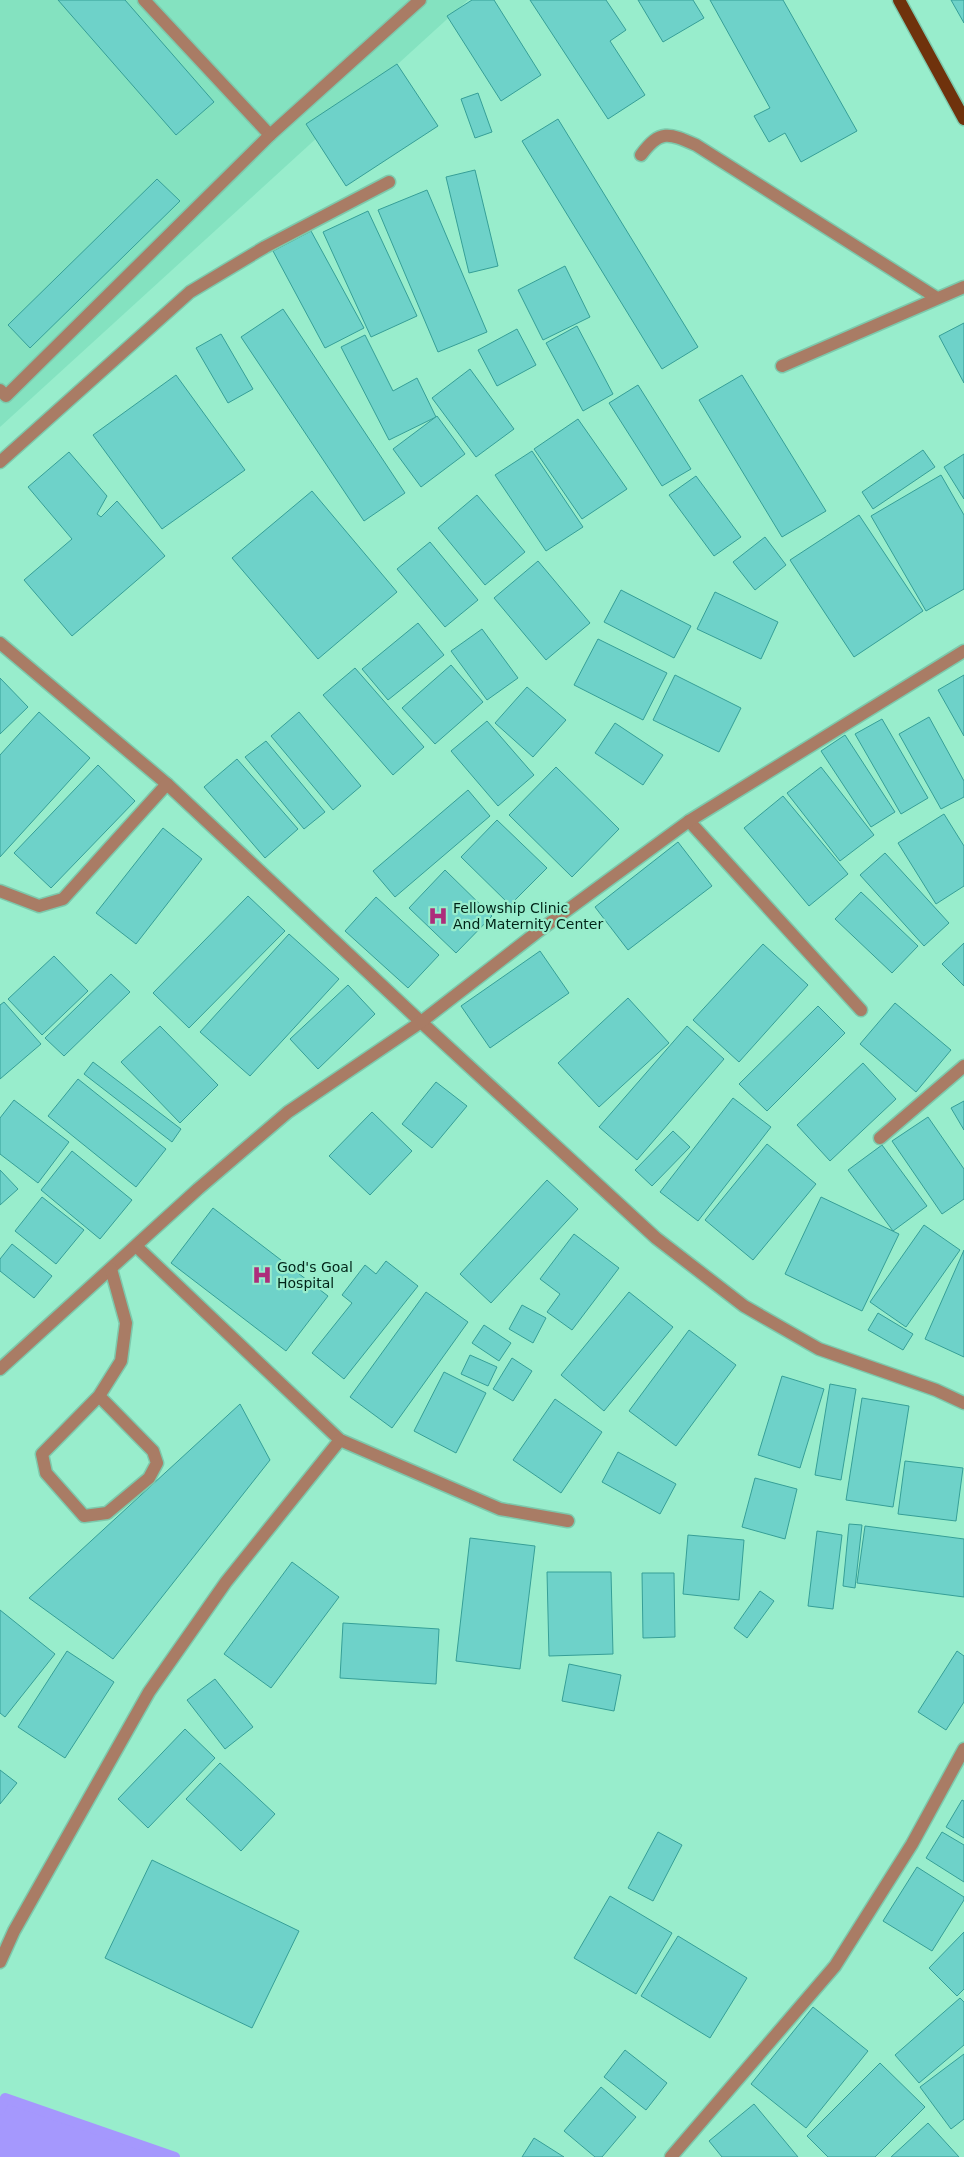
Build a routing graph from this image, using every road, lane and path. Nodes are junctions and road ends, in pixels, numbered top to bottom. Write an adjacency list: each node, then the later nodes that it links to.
1 (144, 0): 5 (street)
2 (420, 0): 5 (street)
3 (899, 0): 4 (main road)
4 (964, 119)
5 (270, 135): 11 (street)
6 (641, 155): 9 (street)
7 (389, 182): 12 (street)
8 (964, 287): 9 (street)
9 (937, 298): 10 (street)
10 (782, 366)
11 (0, 390)
12 (0, 462)
13 (0, 643): 15 (street)
14 (964, 652): 16 (street)
15 (167, 784): 17 (street); 19 (street)
16 (689, 821): 18 (street); 19 (street)
17 (0, 892)
18 (861, 1010)
19 (421, 1022): 22 (street); 26 (street)
20 (964, 1066): 21 (street)
21 (880, 1138)
22 (136, 1246): 23 (street); 27 (street)
23 (111, 1268): 24 (street); 25 (street)
24 (0, 1369)
25 (99, 1396): 25 (street)
26 (964, 1403)
27 (340, 1440): 28 (street); 30 (street)
28 (568, 1521)
29 (964, 1749): 31 (street)
30 (0, 1962)
31 (671, 2157)

